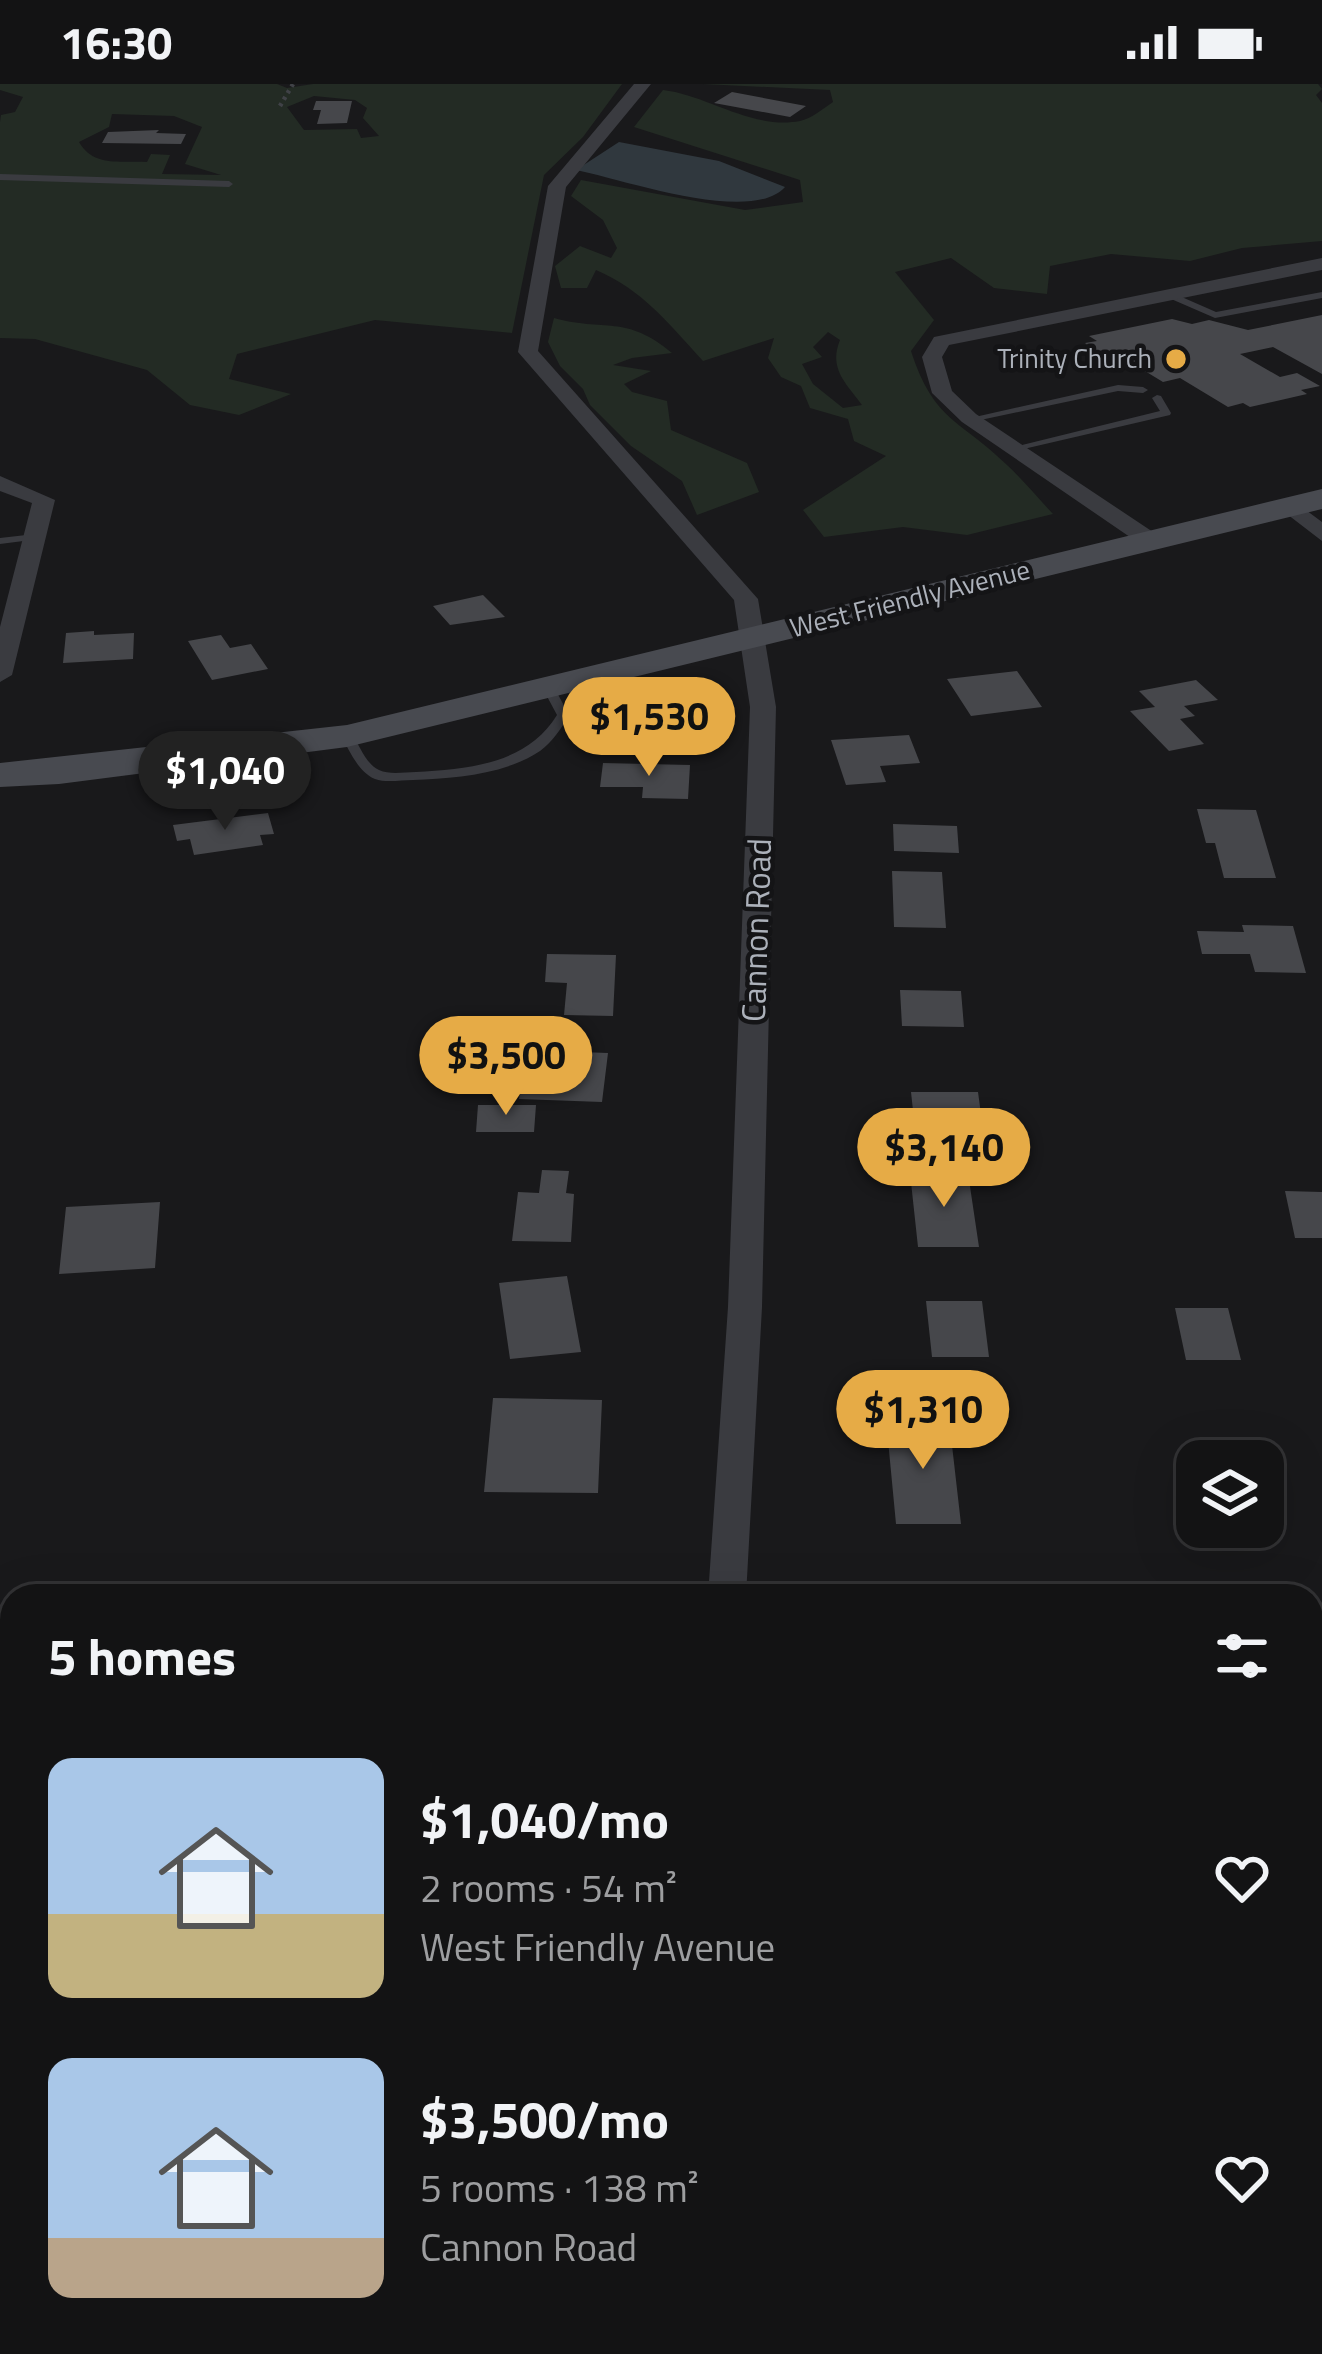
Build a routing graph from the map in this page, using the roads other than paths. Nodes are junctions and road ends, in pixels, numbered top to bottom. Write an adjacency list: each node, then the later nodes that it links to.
1 (643, 84): 17 (street, Cannon Road)
2 (0, 177): 3 (lane)
3 (229, 184)
4 (1322, 264): 5 (street)
5 (1165, 293): 6 (lane); 9 (street)
6 (1322, 295)
7 (1144, 390): 9 (lane)
8 (1157, 398): 10 (lane)
9 (971, 419): 10 (street)
10 (1015, 448): 16 (street)
11 (0, 483): 14 (street)
12 (1306, 502): 13 (street); 16 (main road, West Friendly Avenue)
13 (1322, 534)
14 (35, 537): 15 (lane); 18 (street)
15 (0, 541)
16 (1151, 541): 17 (main road, West Friendly Avenue)
17 (749, 638): 19 (main road, West Friendly Avenue); 22 (street, Cannon Road)
18 (0, 675)
19 (548, 687): 20 (main road, West Friendly Avenue); 20 (lane)
20 (347, 736): 21 (main road, West Friendly Avenue)
21 (0, 775)
22 (729, 1584)

